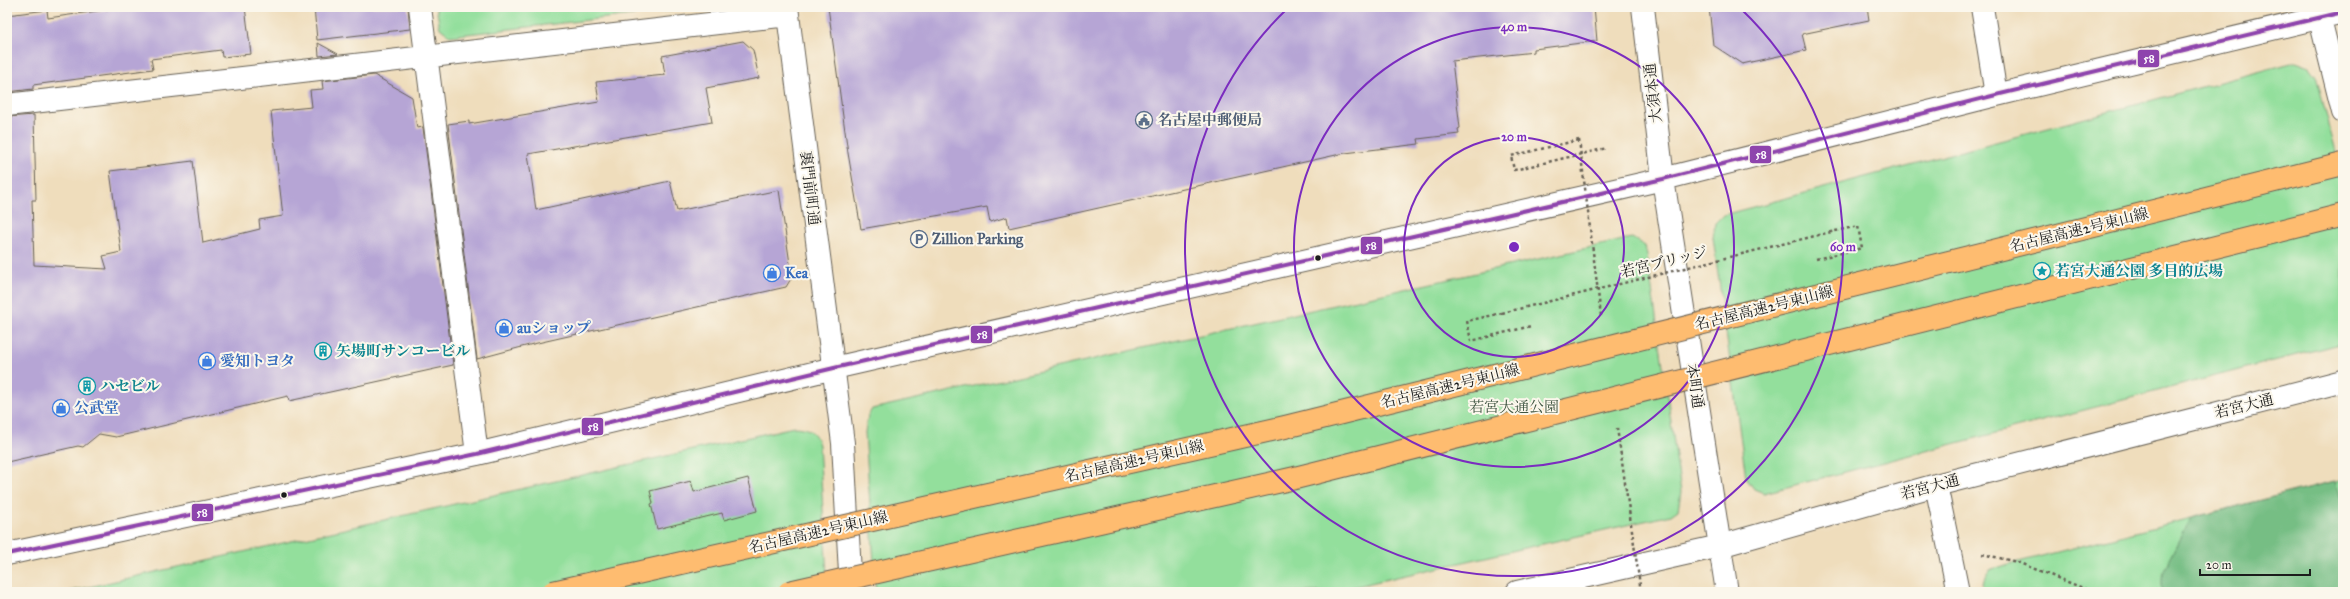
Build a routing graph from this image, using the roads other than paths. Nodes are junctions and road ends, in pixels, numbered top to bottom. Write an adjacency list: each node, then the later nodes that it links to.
1 (420, 7): 7 (street)
2 (1643, 7): 12 (street, 大須本通)
3 (1982, 7): 8 (street)
4 (787, 11): 7 (street); 14 (street, 裏門前町通)
5 (2343, 12): 6 (street)
6 (2318, 13): 8 (street); 10 (street)
7 (427, 57): 9 (street); 16 (street)
8 (1996, 95): 12 (street)
9 (7, 105)
10 (2343, 112)
11 (2343, 164): 20 (highway, 名古屋高速2号東山線, bridge)
12 (1663, 179): 14 (street); 18 (street, 本町通)
13 (2343, 215): 21 (highway, bridge)
14 (834, 368): 16 (street); 22 (street, 裏門前町通)
15 (2343, 381): 17 (street, 若宮大通)
16 (477, 454): 19 (street)
17 (1936, 485): 18 (street, 若宮大通); 25 (street)
18 (1720, 546): 23 (street, 若宮大通); 24 (street, 本町通)
19 (7, 554)
20 (553, 592)
21 (789, 592)
22 (851, 592)
23 (1517, 592)
24 (1727, 592)
25 (1958, 592)

